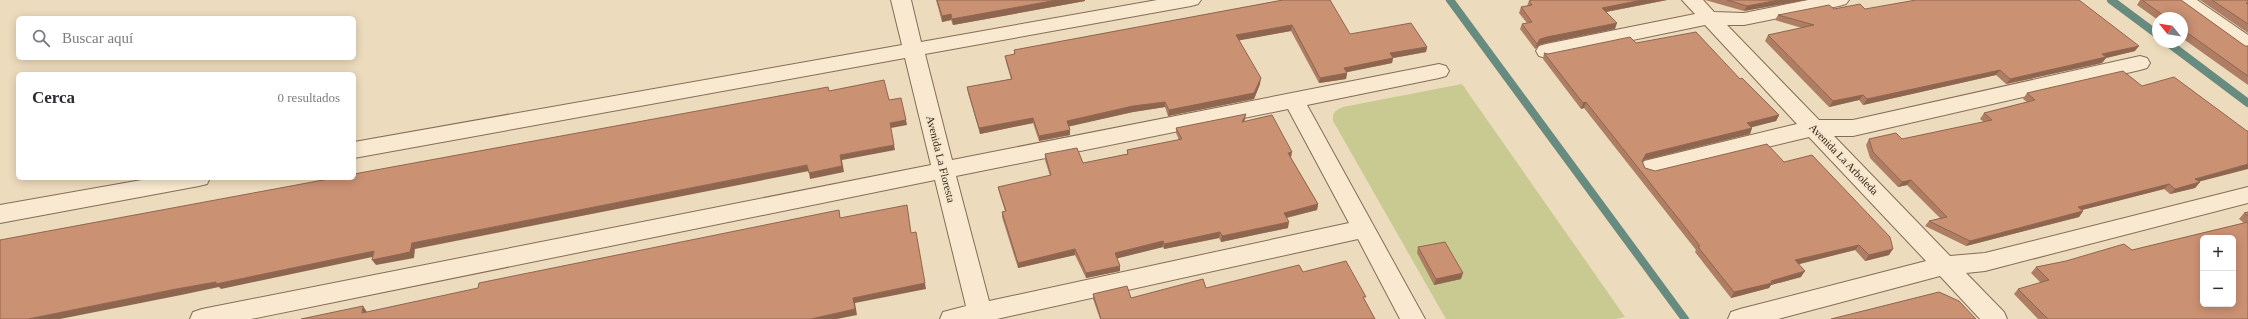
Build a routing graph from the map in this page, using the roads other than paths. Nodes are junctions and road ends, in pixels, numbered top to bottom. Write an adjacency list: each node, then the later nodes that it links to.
1 (901, 0): 8 (street, Avenida La Floresta)
2 (1191, 0): 8 (street)
3 (1692, 0): 6 (street, Avenida La Arboleda)
4 (1839, 0): 6 (street)
5 (2184, 0): 7 (street)
6 (1708, 18): 9 (street); 13 (street, Avenida La Arboleda)
7 (2248, 45)
8 (913, 49): 14 (street); 16 (street, Avenida La Floresta)
9 (1546, 51)
10 (2140, 63): 13 (street)
11 (1439, 71): 12 (street)
12 (1294, 100): 16 (street); 20 (street)
13 (1814, 128): 15 (street); 21 (street, Avenida La Arboleda)
14 (356, 150)
15 (1652, 167)
16 (944, 170): 22 (street, Avenida La Floresta); 23 (street)
17 (188, 180): 19 (street)
18 (2248, 194): 21 (street)
19 (0, 214)
20 (1364, 230): 22 (street); 25 (street)
21 (1944, 266): 26 (street); 27 (street, Avenida La Arboleda)
22 (980, 316): 24 (street)
23 (202, 319)
24 (952, 319)
25 (1413, 319)
26 (1740, 319)
27 (1995, 319)

